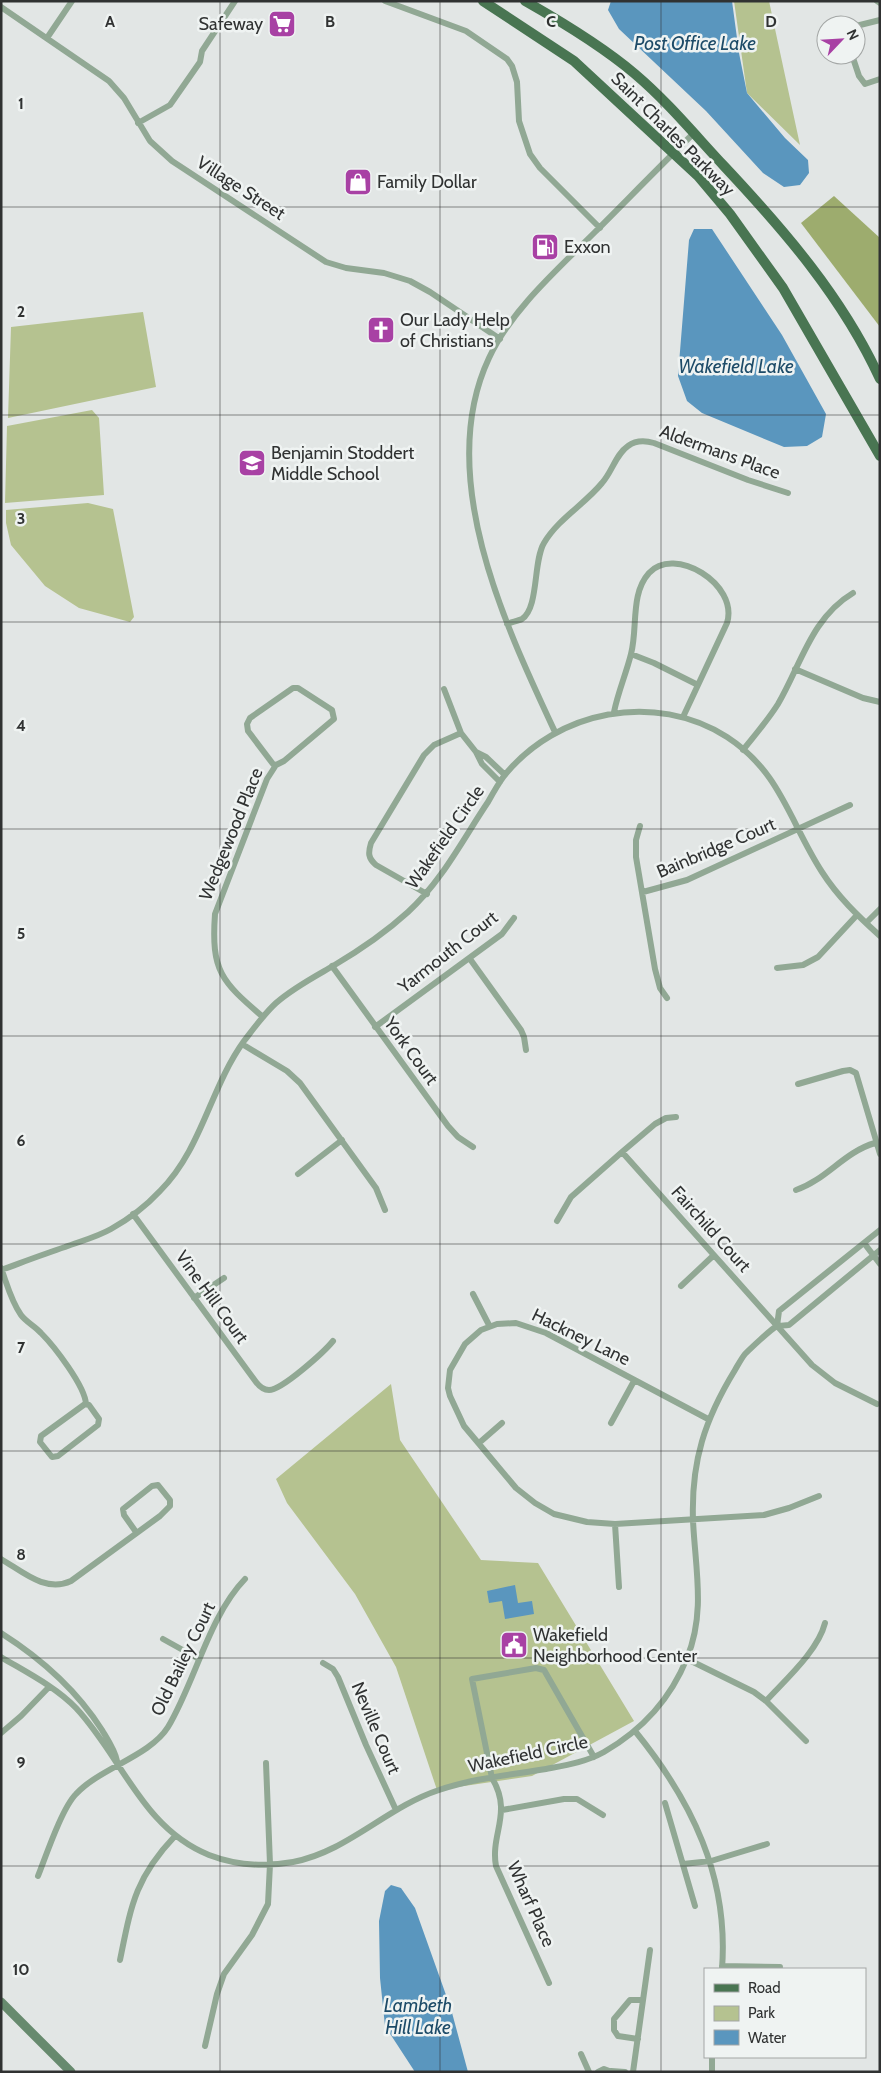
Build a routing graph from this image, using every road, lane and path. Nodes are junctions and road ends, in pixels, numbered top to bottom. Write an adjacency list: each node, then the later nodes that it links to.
1 (72, 1): 9 (street)
2 (235, 1): 12 (street)
3 (385, 1): 15 (street)
4 (482, 1): 14 (main road, Saint Charles Parkway)
5 (528, 2): 13 (main road, Saint Charles Parkway)
6 (1, 7): 9 (street, Village Street)
7 (880, 20): 8 (street)
8 (866, 24)
9 (47, 38): 12 (street, Village Street)
10 (856, 65): 11 (street)
11 (880, 79)
12 (138, 123): 16 (street, Village Street)
13 (694, 133): 14 (street); 17 (main road, Saint Charles Parkway)
14 (674, 153): 15 (street); 18 (main road, Saint Charles Parkway)
15 (600, 228): 16 (street)
16 (500, 339): 21 (street)
17 (880, 379)
18 (880, 456)
19 (788, 492): 21 (street, Aldermans Place)
20 (853, 593): 23 (street)
21 (507, 624): 29 (street)
22 (631, 654): 24 (street); 24 (street); 27 (street)
23 (795, 669): 26 (street); 31 (street)
24 (698, 684): 28 (street)
25 (444, 689): 30 (street)
26 (880, 702)
27 (614, 712): 28 (street, Wakefield Circle); 29 (street, Wakefield Circle)
28 (683, 717): 31 (street, Wakefield Circle)
29 (555, 732): 34 (street, Wakefield Circle)
30 (461, 733): 32 (street); 40 (street)
31 (743, 750): 38 (street, Wakefield Circle)
32 (476, 752): 34 (street); 35 (street)
33 (276, 765): 33 (street, Wedgewood Place); 50 (street, Wedgewood Place)
34 (505, 775): 35 (street, Wakefield Circle)
35 (500, 782): 40 (street, Wakefield Circle)
36 (850, 805): 38 (street, Bainbridge Court)
37 (640, 826): 39 (street)
38 (799, 828): 39 (street, Bainbridge Court); 42 (street, Wakefield Circle)
39 (643, 892): 49 (street)
40 (427, 894): 47 (street, Wakefield Circle)
41 (880, 909): 44 (street)
42 (857, 915): 44 (street, Wakefield Circle); 48 (street)
43 (514, 918): 46 (street, Yarmouth Court)
44 (866, 923): 45 (street, Wakefield Circle)
45 (880, 936)
46 (470, 959): 51 (street, Yarmouth Court); 53 (street)
47 (332, 966): 50 (street, Wakefield Circle); 51 (street, York Court)
48 (777, 968)
49 (667, 998)
50 (263, 1017): 52 (street, Wakefield Circle)
51 (376, 1027): 58 (street, York Court)
52 (242, 1044): 56 (street); 64 (street, Wakefield Circle)
53 (526, 1050)
54 (798, 1084): 57 (street)
55 (676, 1117): 59 (street)
56 (342, 1140): 61 (street); 63 (street)
57 (875, 1143): 60 (street); 62 (street)
58 (473, 1147)
59 (622, 1152): 65 (street); 69 (street, Fairchild Court)
60 (880, 1154)
61 (298, 1174)
62 (796, 1190)
63 (385, 1210)
64 (133, 1214): 72 (street, Wakefield Circle); 76 (street, Vine Hill Court)
65 (557, 1221)
66 (880, 1230): 67 (street, Wakefield Circle)
67 (864, 1243): 70 (street); 78 (street, Wakefield Circle)
68 (880, 1250): 70 (street, Wakefield Circle)
69 (714, 1255): 74 (street); 78 (street, Fairchild Court)
70 (873, 1256): 71 (street); 78 (street, Wakefield Circle)
71 (880, 1264)
72 (1, 1269): 81 (street)
73 (224, 1278): 76 (street)
74 (681, 1286)
75 (473, 1294): 77 (street)
76 (194, 1298): 79 (street, Vine Hill Court)
77 (489, 1325): 80 (street, Hackney Lane); 86 (street)
78 (777, 1326): 82 (street, Fairchild Court); 83 (street, Wakefield Circle)
79 (333, 1341)
80 (634, 1381): 83 (street, Hackney Lane); 84 (street)
81 (86, 1404): 81 (street)
82 (878, 1404)
83 (708, 1419): 88 (street, Wakefield Circle)
84 (611, 1423)
85 (502, 1424): 86 (street)
86 (479, 1443): 89 (street)
87 (819, 1496): 88 (street)
88 (693, 1518): 89 (street); 99 (street, Wakefield Circle)
89 (616, 1524): 93 (street)
90 (136, 1532): 90 (street); 91 (street)
91 (1, 1559)
92 (245, 1579): 98 (street, Old Bailey Court)
93 (620, 1587)
94 (825, 1623): 102 (street)
95 (1, 1633): 108 (street, Wakefield Circle)
96 (163, 1639): 98 (street)
97 (1, 1657): 101 (street, Wakefield Circle)
98 (200, 1659): 108 (street, Old Bailey Court)
99 (686, 1659): 102 (street); 103 (street, Wakefield Circle)
100 (323, 1663): 111 (street, Neville Court)
101 (49, 1687): 104 (street); 108 (street, Wakefield Circle)
102 (766, 1701): 105 (street)
103 (636, 1731): 106 (street, Wakefield Circle); 116 (street)
104 (1, 1733)
105 (806, 1742)
106 (594, 1757): 109 (street, Wakefield Circle); 109 (street, Wharf Place)
107 (266, 1764): 117 (street)
108 (118, 1765): 114 (street, Wakefield Circle); 119 (street, Old Bailey Court)
109 (492, 1778): 111 (street, Wakefield Circle); 112 (street, Wharf Place)
110 (666, 1802): 118 (street)
111 (396, 1810): 117 (street, Wakefield Circle)
112 (502, 1810): 113 (street); 125 (street, Wharf Place)
113 (603, 1815)
114 (175, 1836): 117 (street, Wakefield Circle); 122 (street)
115 (767, 1844): 116 (street)
116 (711, 1861): 118 (street); 124 (street)
117 (270, 1864): 129 (street)
118 (683, 1864): 120 (street)
119 (38, 1876)
120 (694, 1906)
121 (650, 1950): 126 (street)
122 (120, 1960)
123 (780, 1967): 124 (street)
124 (722, 1968)
125 (549, 1983)
126 (643, 2000): 128 (street); 128 (street)
127 (1, 2002): 133 (street)
128 (638, 2039): 137 (street)
129 (205, 2046)
130 (581, 2054): 134 (street)
131 (712, 2058): 138 (street)
132 (612, 2071): 135 (street); 136 (street)
133 (72, 2072)
134 (589, 2072)
135 (598, 2072)
136 (625, 2072)
137 (634, 2072)
138 (712, 2072)

